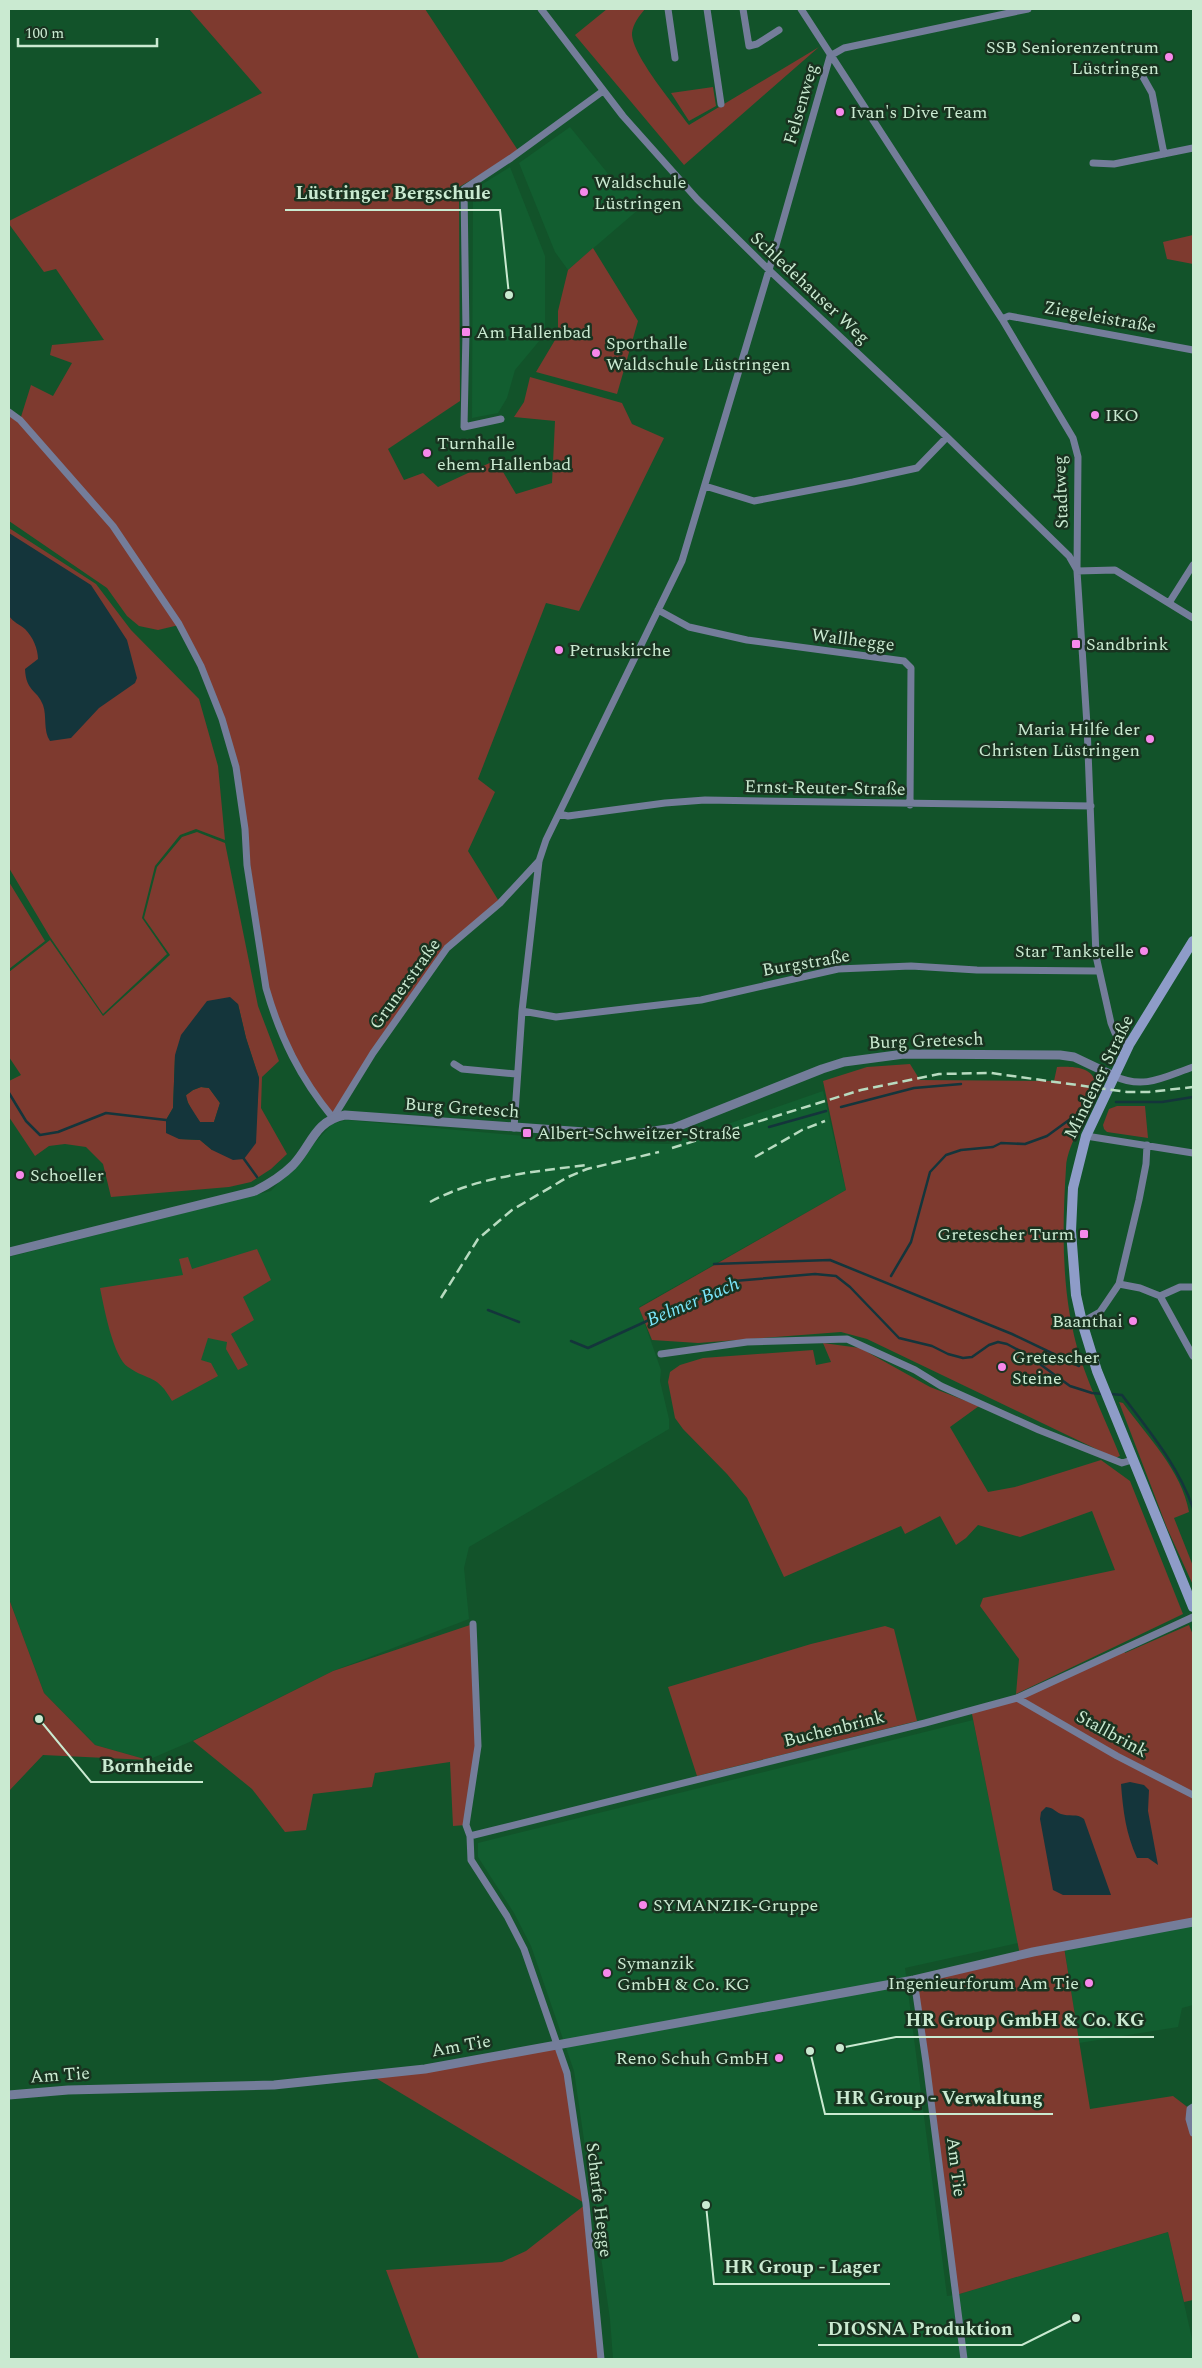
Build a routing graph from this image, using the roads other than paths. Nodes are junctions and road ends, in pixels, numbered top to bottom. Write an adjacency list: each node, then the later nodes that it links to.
1 (541, 9): 11 (street, Schledehauser Weg)
2 (668, 9): 9 (street)
3 (707, 9): 12 (street)
4 (743, 9): 7 (street)
5 (801, 9): 8 (street, Stadtweg)
6 (1028, 9): 8 (street, Felsenweg)
7 (778, 30)
8 (830, 56): 16 (street, Felsenweg); 17 (street, Stadtweg)
9 (675, 58)
10 (1143, 77): 14 (street)
11 (603, 91): 16 (street, Schledehauser Weg); 20 (street)
12 (721, 104)
13 (1193, 148): 14 (street)
14 (1164, 154): 15 (street)
15 (1093, 163)
16 (769, 270): 21 (street, Schledehauser Weg); 22 (street)
17 (1002, 318): 18 (street, Ziegeleistraße); 24 (street, Stadtweg)
18 (1193, 350)
19 (9, 412): 40 (street)
20 (501, 419)
21 (947, 438): 22 (street); 24 (street, Schledehauser Weg)
22 (705, 486): 26 (street)
23 (1193, 564): 25 (street)
24 (1077, 571): 25 (street); 29 (street, Stadtweg)
25 (1169, 603): 27 (street)
26 (658, 610): 28 (street, Wallhegge); 30 (street)
27 (1193, 618)
28 (910, 805): 29 (street, Ernst-Reuter-Straße); 30 (street, Ernst-Reuter-Straße)
29 (1091, 806): 33 (street, Stadtweg)
30 (559, 814): 31 (street)
31 (539, 860): 34 (street); 40 (street, Grunerstraße)
32 (1193, 941): 35 (main road, Mindener Straße)
33 (1098, 971): 34 (street, Burgstraße); 35 (street, Stadtweg)
34 (522, 1011): 38 (street)
35 (1129, 1045): 39 (main road, Mindener Straße)
36 (454, 1064): 38 (street)
37 (1193, 1067): 39 (street)
38 (516, 1074): 41 (street)
39 (1114, 1076): 41 (street, Burg Gretesch); 42 (main road, Mindener Straße)
40 (333, 1118): 41 (street, Burg Gretesch); 45 (street)
41 (514, 1128)
42 (1086, 1136): 43 (street); 49 (main road, Mindener Straße)
43 (1147, 1145): 44 (street); 46 (street)
44 (1193, 1153)
45 (9, 1252)
46 (1120, 1284): 48 (street); 49 (street)
47 (1193, 1287): 48 (street)
48 (1160, 1296): 51 (street)
49 (1082, 1322): 52 (main road, Mindener Straße)
50 (661, 1354): 52 (street)
51 (1193, 1356)
52 (1132, 1460): 53 (main road, Mindener Straße)
53 (1193, 1607)
54 (1193, 1617): 56 (street, Buchenbrink)
55 (473, 1624): 58 (street, Scharfe Hegge)
56 (1016, 1698): 57 (street, Stallbrink); 58 (street, Buchenbrink)
57 (1193, 1795)
58 (470, 1836): 61 (street, Scharfe Hegge)
59 (1193, 1922): 60 (street, Am Tie)
60 (914, 1980): 61 (street, Am Tie); 66 (street, Am Tie)
61 (558, 2046): 62 (street, Am Tie); 65 (street, Scharfe Hegge)
62 (9, 2095)
63 (1192, 2108): 64 (street)
64 (1193, 2133)
65 (601, 2359)
66 (964, 2359)

